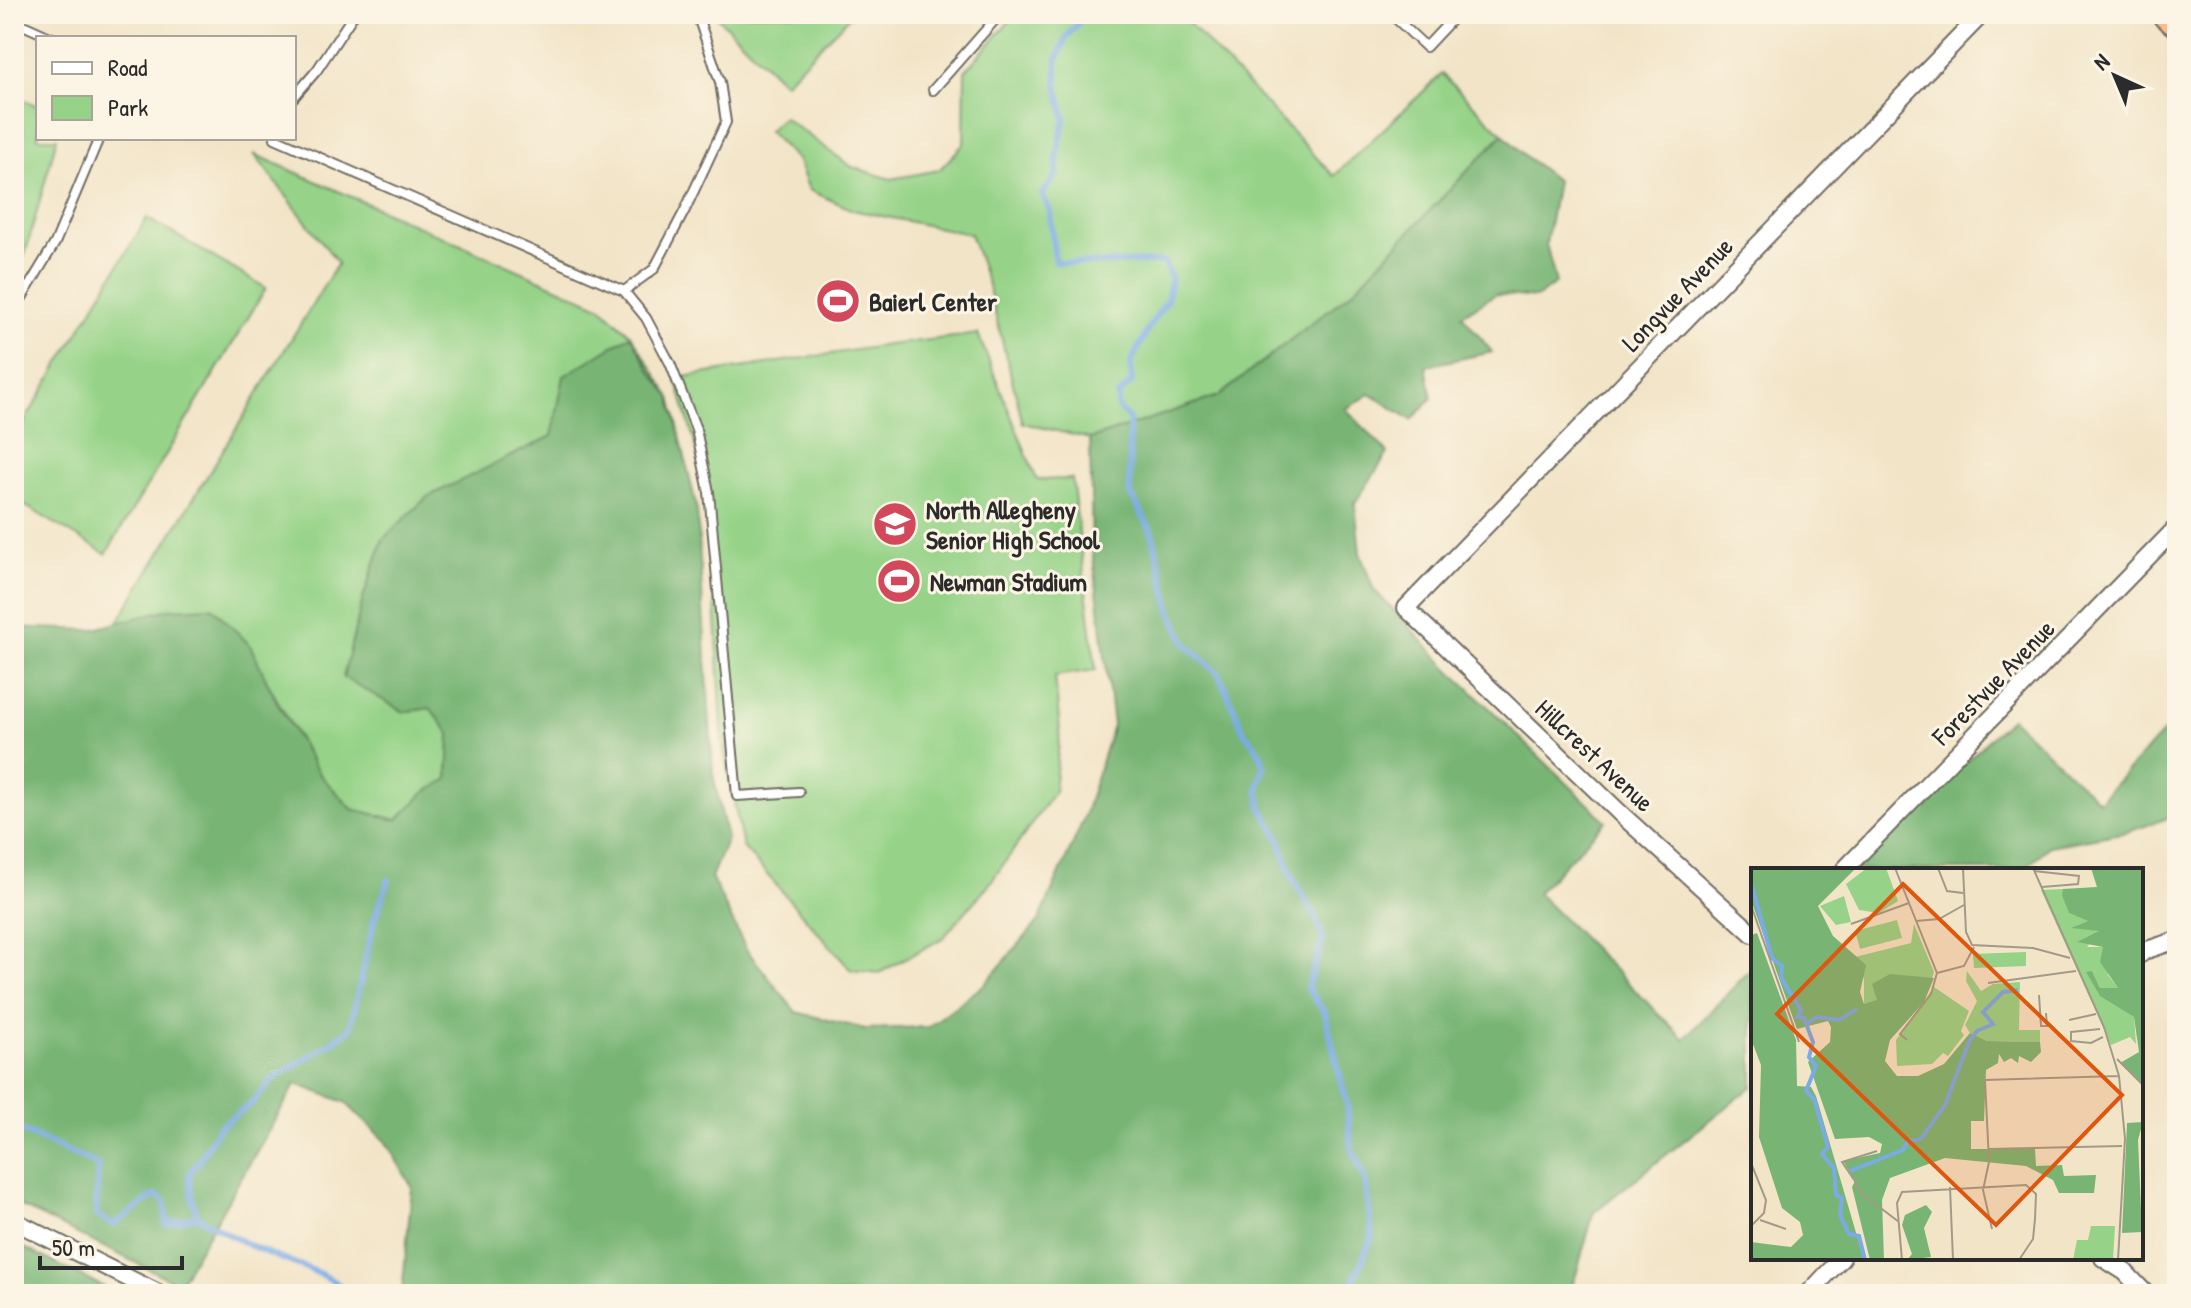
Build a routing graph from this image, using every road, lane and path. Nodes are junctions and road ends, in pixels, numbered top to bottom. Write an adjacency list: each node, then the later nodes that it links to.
1 (354, 14): 12 (lane)
2 (697, 14): 15 (lane)
3 (1000, 14): 11 (lane)
4 (1391, 14): 5 (lane)
5 (1453, 14)
6 (1982, 14): 18 (street, Longvue Avenue)
7 (2168, 14): 9 (highway)
8 (14, 21): 10 (lane)
9 (2177, 21)
10 (48, 36)
11 (933, 90)
12 (296, 95)
13 (98, 140): 16 (lane)
14 (280, 140): 15 (lane)
15 (624, 291): 19 (lane)
16 (14, 311)
17 (2177, 527): 20 (street, Forestvue Avenue)
18 (1406, 608): 21 (street, Hillcrest Avenue)
19 (799, 792)
20 (1846, 868)
21 (1751, 932)
22 (2177, 940): 23 (street)
23 (2143, 952)
24 (14, 1221): 27 (street)
25 (1840, 1260): 28 (street)
26 (2106, 1260): 29 (street)
27 (160, 1294)
28 (1808, 1294)
29 (2146, 1294)

